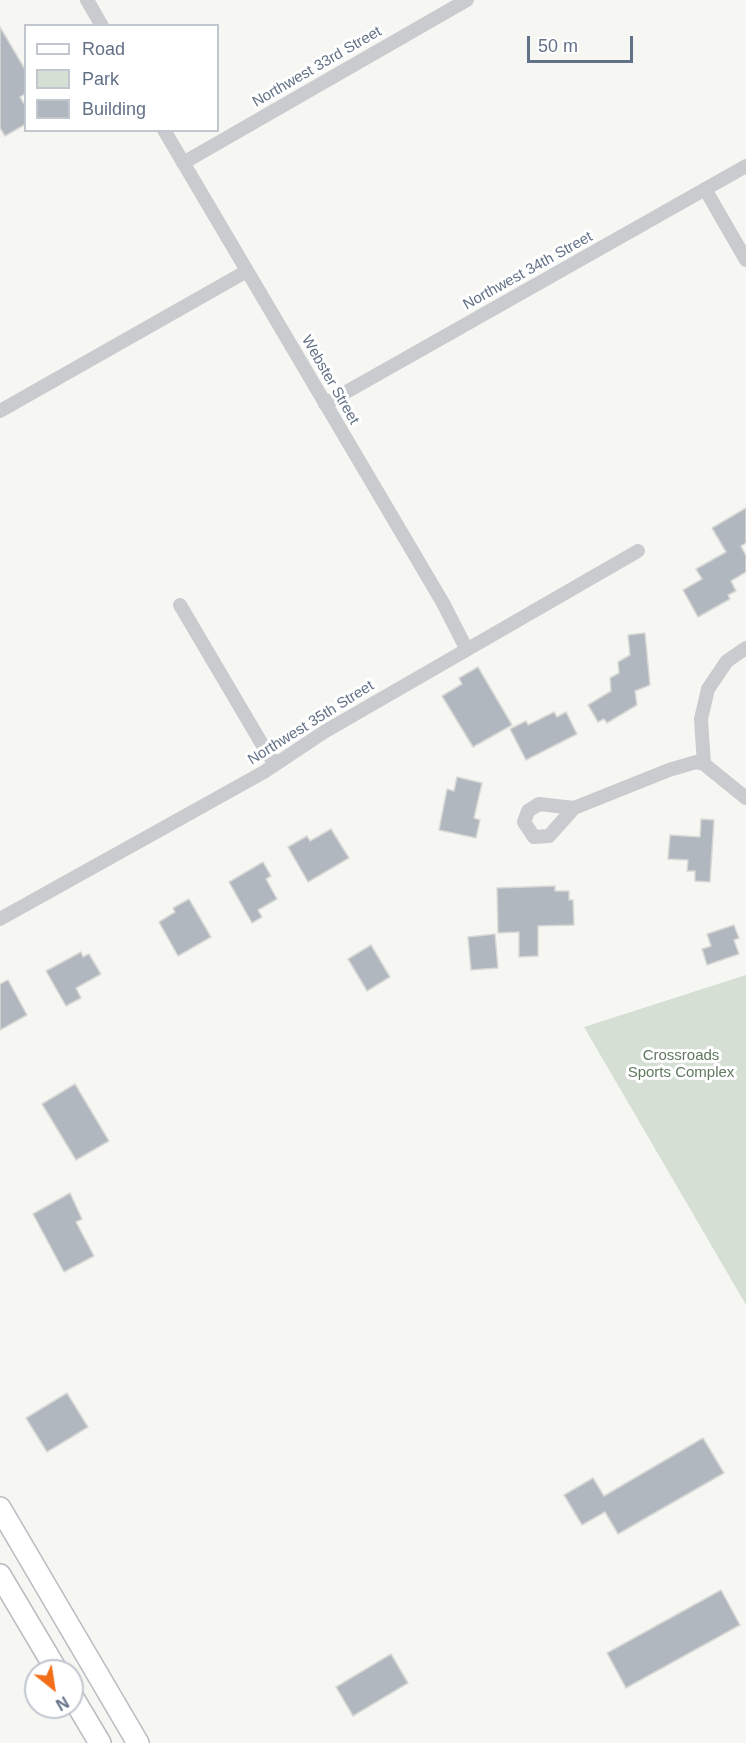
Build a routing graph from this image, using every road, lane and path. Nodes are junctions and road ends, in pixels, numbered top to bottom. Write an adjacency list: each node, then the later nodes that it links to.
1 (87, 0): 3 (street)
2 (467, 0): 5 (street, Northwest 33rd Street)
3 (101, 24)
4 (165, 132): 5 (street, Webster Street)
5 (183, 163): 9 (street, Webster Street)
6 (746, 166): 7 (street, Northwest 34th Street)
7 (705, 189): 8 (street); 10 (street, Northwest 34th Street)
8 (746, 260)
9 (247, 271): 10 (street, Webster Street); 11 (street)
10 (325, 404): 14 (street, Webster Street)
11 (0, 411)
12 (638, 551): 14 (street, Northwest 35th Street)
13 (180, 605): 16 (street)
14 (466, 648): 16 (street, Northwest 35th Street)
15 (746, 648): 17 (street)
16 (276, 763): 20 (street, Northwest 35th Street)
17 (704, 764): 18 (street); 19 (street)
18 (746, 798)
19 (574, 808)
20 (0, 919)
21 (0, 1508): 26 (main road)
22 (0, 1575): 23 (main road)
23 (50, 1659)
24 (84, 1716): 25 (main road)
25 (100, 1743)
26 (138, 1743)

